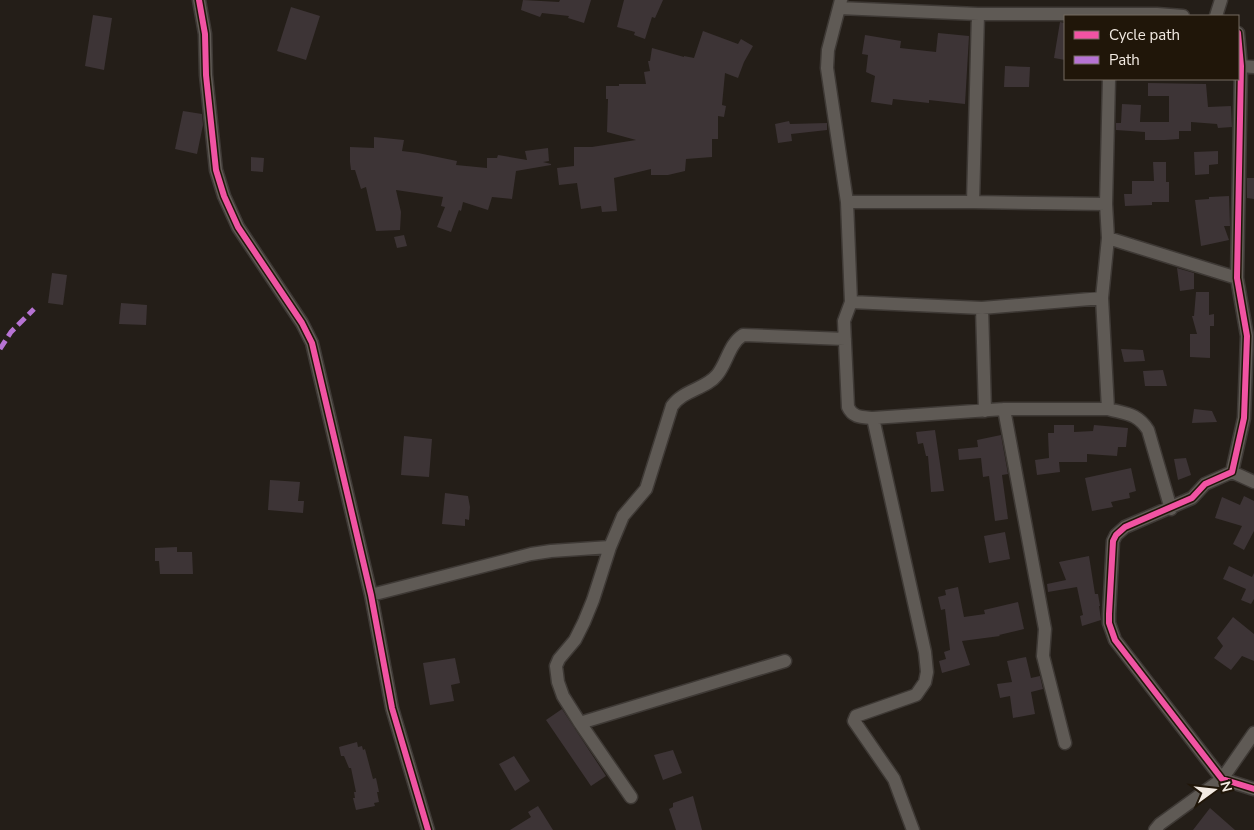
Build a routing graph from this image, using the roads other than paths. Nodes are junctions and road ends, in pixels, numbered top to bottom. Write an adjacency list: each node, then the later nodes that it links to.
1 (200, 0): 30 (street)
2 (1221, 0): 8 (street)
3 (840, 4): 4 (street); 12 (street)
4 (978, 14): 5 (street); 13 (street)
5 (1064, 15)
6 (1134, 15): 7 (street)
7 (1170, 15)
8 (1216, 15)
9 (1239, 36): 10 (street)
10 (1248, 66): 16 (street)
11 (1108, 80): 14 (street)
12 (847, 202): 13 (street); 18 (street)
13 (973, 202): 14 (street)
14 (1106, 204): 15 (street)
15 (1108, 238): 16 (street); 17 (street)
16 (1237, 278): 20 (street)
17 (1102, 298): 19 (street); 23 (street)
18 (852, 302): 19 (street); 21 (street)
19 (982, 308): 24 (street)
20 (1251, 336): 26 (street)
21 (845, 340): 25 (street); 29 (street)
22 (1004, 409): 23 (street); 24 (street); 34 (street)
23 (1108, 409): 28 (street)
24 (985, 411): 25 (street)
25 (873, 418): 39 (street)
26 (1232, 472): 27 (street); 28 (street)
27 (1254, 482)
28 (1171, 508): 35 (street)
29 (610, 547): 30 (street); 32 (street)
30 (371, 595): 38 (street)
31 (785, 661): 32 (street)
32 (580, 724): 37 (street)
33 (1254, 733): 35 (street)
34 (1065, 743)
35 (1222, 779): 36 (street); 40 (street)
36 (1254, 789)
37 (631, 798)
38 (428, 830)
39 (913, 830)
40 (1155, 830)

